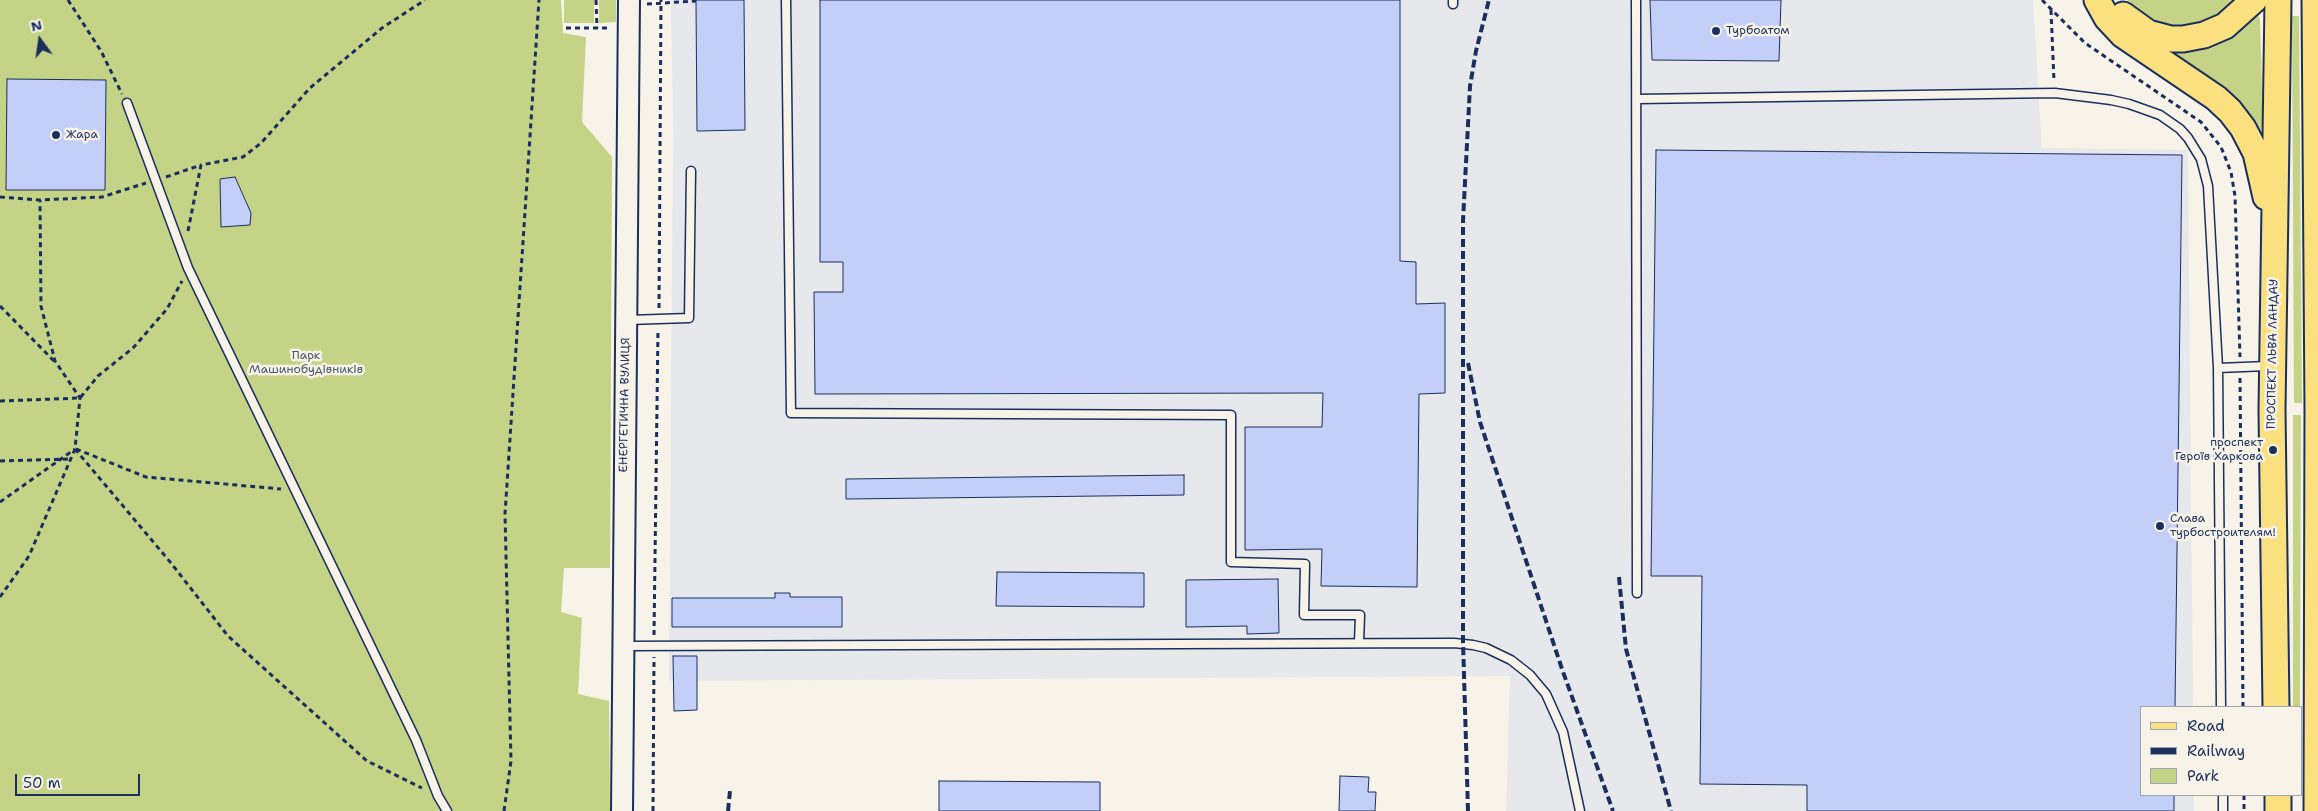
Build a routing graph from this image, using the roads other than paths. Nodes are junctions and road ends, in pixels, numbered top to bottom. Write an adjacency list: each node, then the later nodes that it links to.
1 (786, 0): 18 (lane)
2 (1636, 0): 9 (lane)
3 (2097, 0): 13 (main road)
4 (2109, 0): 5 (main road)
5 (2254, 0)
6 (2278, 0): 13 (main road, ПРОСПЕКТ ЛЬВА ЛАНДАУ)
7 (2314, 0): 12 (main road)
8 (629, 2): 14 (street, ЕНЕРГЕТИЧНА ВУЛИЦЯ)
9 (1637, 99): 16 (lane); 17 (lane)
10 (127, 103): 24 (lane)
11 (691, 171): 14 (lane)
12 (2317, 268): 29 (main road)
13 (2274, 274): 15 (main road, ПРОСПЕКТ ЛЬВА ЛАНДАУ)
14 (626, 320): 19 (street, ЕНЕРГЕТИЧНА ВУЛИЦЯ)
15 (2273, 366): 16 (lane); 21 (main road, ПРОСПЕКТ ЛЬВА ЛАНДАУ)
16 (2218, 368): 20 (lane)
17 (1637, 593)
18 (1360, 643): 19 (lane); 26 (lane)
19 (624, 646): 25 (street, ЕНЕРГЕТИЧНА ВУЛИЦЯ)
20 (2222, 706)
21 (2276, 706)
22 (2222, 796): 27 (lane)
23 (2278, 796): 28 (main road)
24 (448, 811)
25 (622, 811)
26 (1580, 811)
27 (2223, 811)
28 (2278, 811)
29 (2317, 811)

